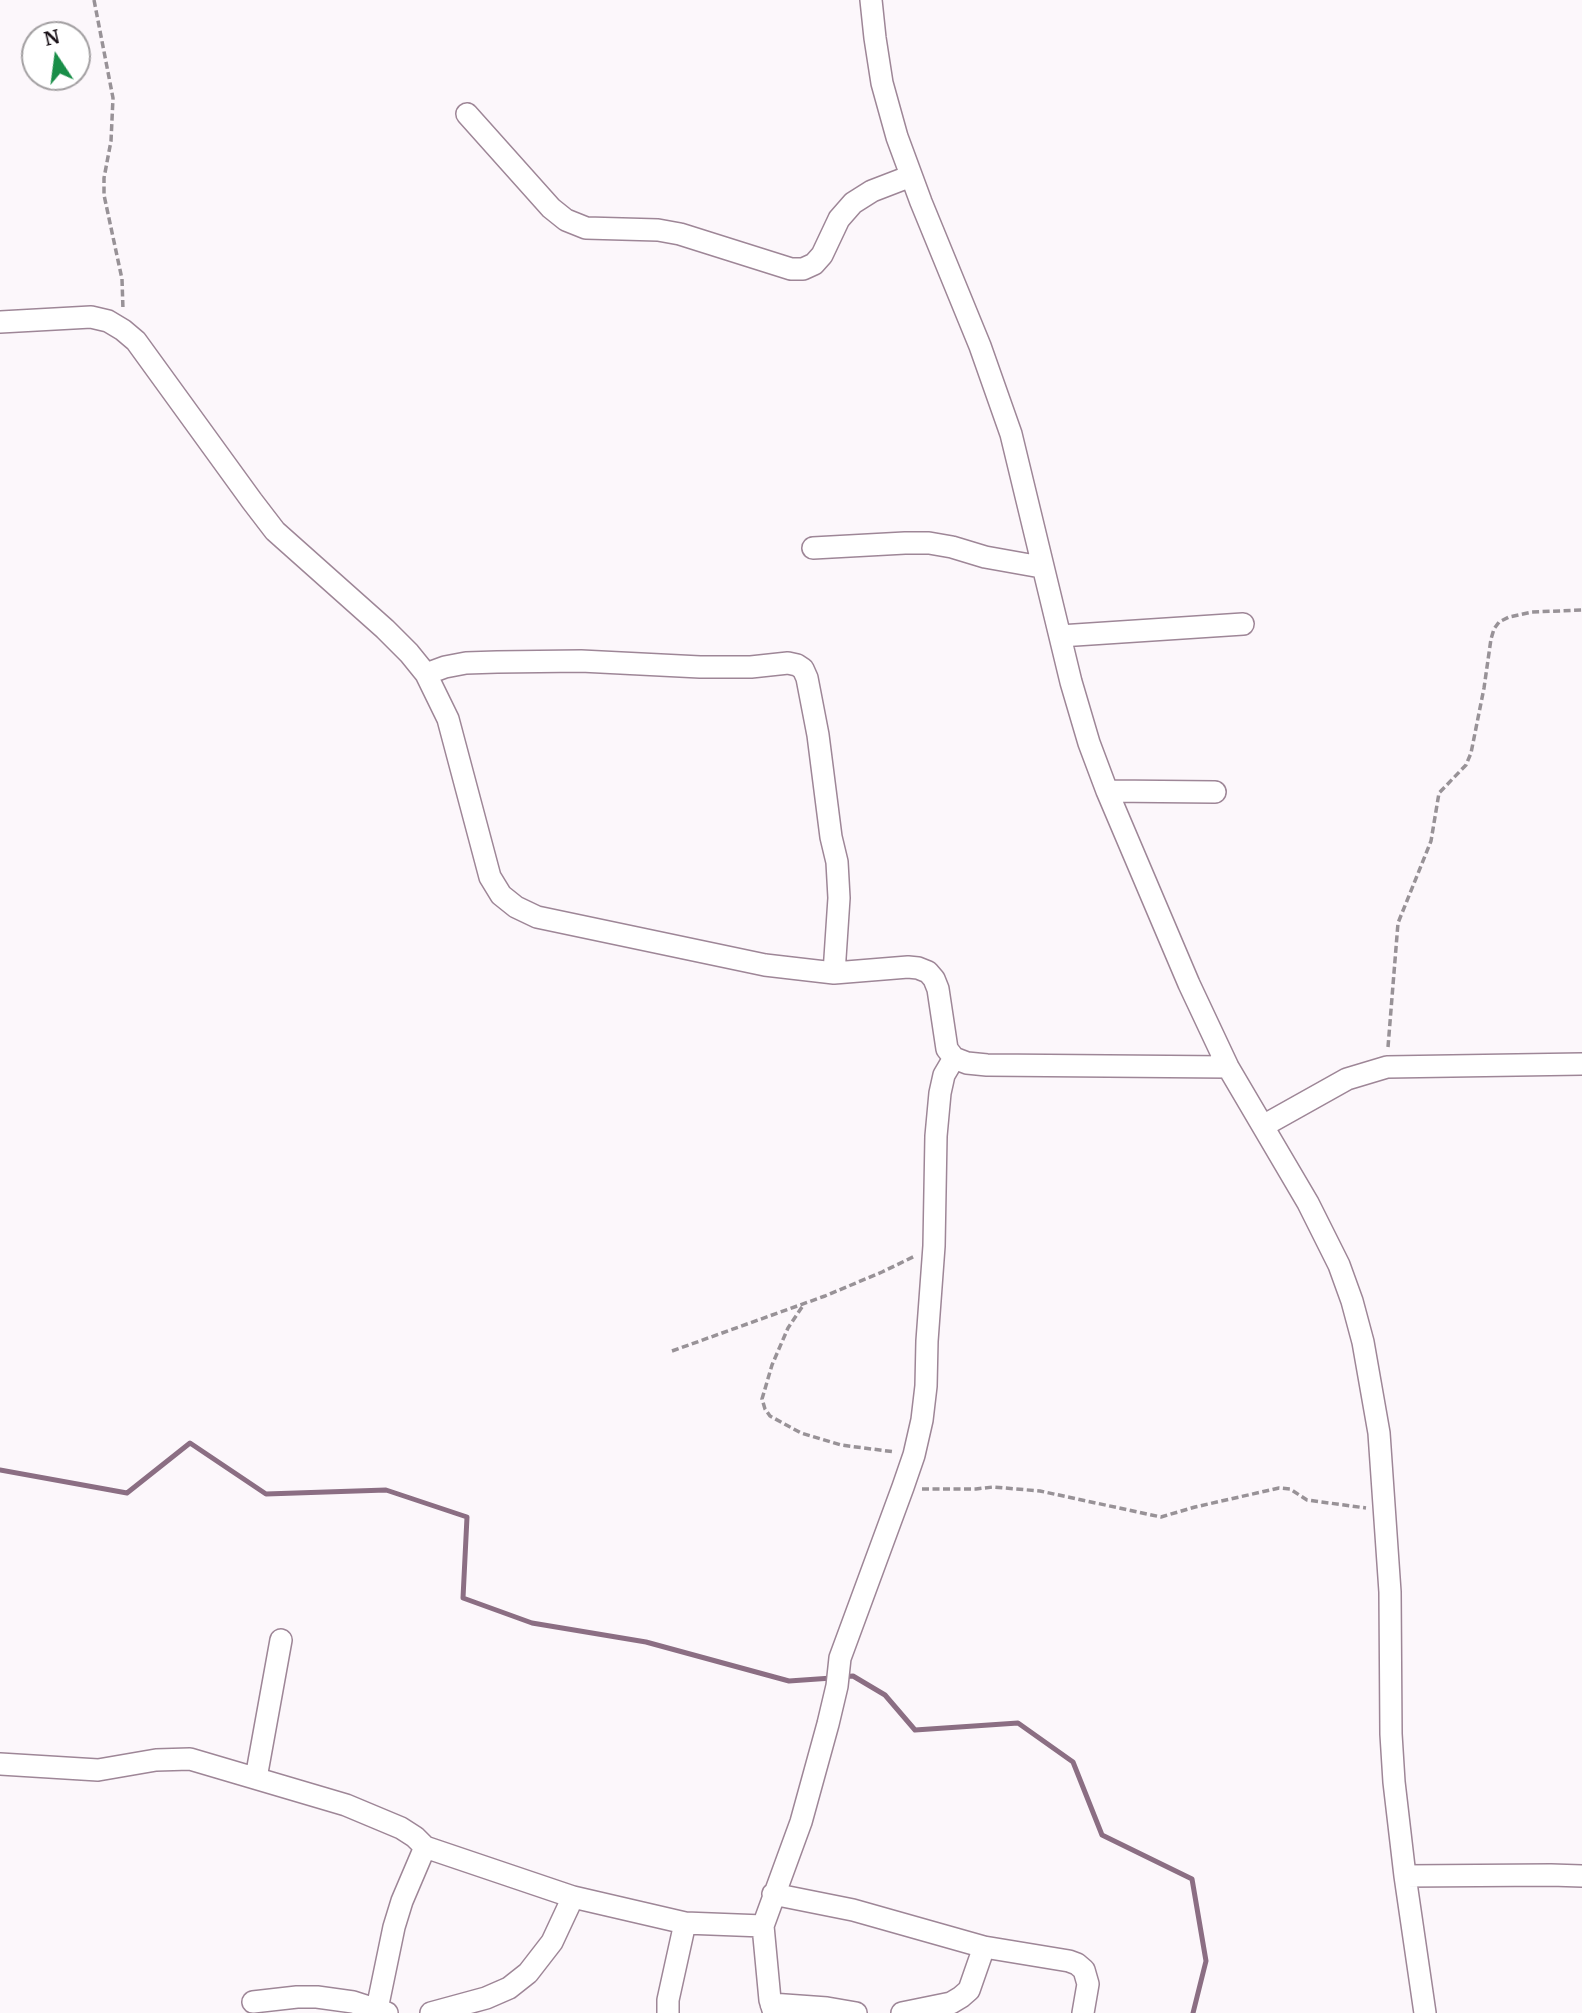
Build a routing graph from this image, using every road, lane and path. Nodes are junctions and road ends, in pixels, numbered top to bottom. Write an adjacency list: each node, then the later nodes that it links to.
1 (94, 0): 6 (path)
2 (871, 0): 4 (street)
3 (467, 114): 4 (street)
4 (911, 176): 8 (street)
5 (0, 322): 6 (street)
6 (123, 330): 12 (street)
7 (813, 548): 8 (street)
8 (1041, 567): 11 (street)
9 (1582, 610): 19 (path)
10 (1243, 624): 11 (street)
11 (1060, 636): 13 (street)
12 (426, 674): 15 (street); 15 (street)
13 (1107, 791): 14 (street); 18 (street)
14 (1215, 792)
15 (834, 972): 16 (street)
16 (954, 1058): 18 (street); 21 (street)
17 (1582, 1064): 19 (street)
18 (1228, 1067): 20 (street)
19 (1387, 1067): 20 (street)
20 (1263, 1126): 26 (street)
21 (934, 1247): 22 (path); 24 (street)
22 (803, 1305): 23 (path); 24 (path)
23 (672, 1351)
24 (914, 1455): 25 (street)
25 (903, 1487): 26 (path); 33 (street)
26 (1384, 1511): 31 (street)
27 (281, 1640): 29 (street)
28 (0, 1764): 29 (street)
29 (256, 1778): 30 (street)
30 (425, 1847): 34 (street); 40 (street)
31 (1405, 1876): 32 (street); 46 (street)
32 (1582, 1877)
33 (773, 1894): 36 (street); 37 (street)
34 (573, 1898): 35 (street); 41 (street)
35 (685, 1923): 36 (street); 42 (street)
36 (763, 1926): 39 (street)
37 (984, 1947): 44 (street); 45 (street)
38 (253, 2002): 40 (street)
39 (772, 2009): 43 (street)
40 (382, 2011)
41 (431, 2013)
42 (668, 2013)
43 (856, 2013)
44 (902, 2013)
45 (1083, 2013)
46 (1425, 2013)

